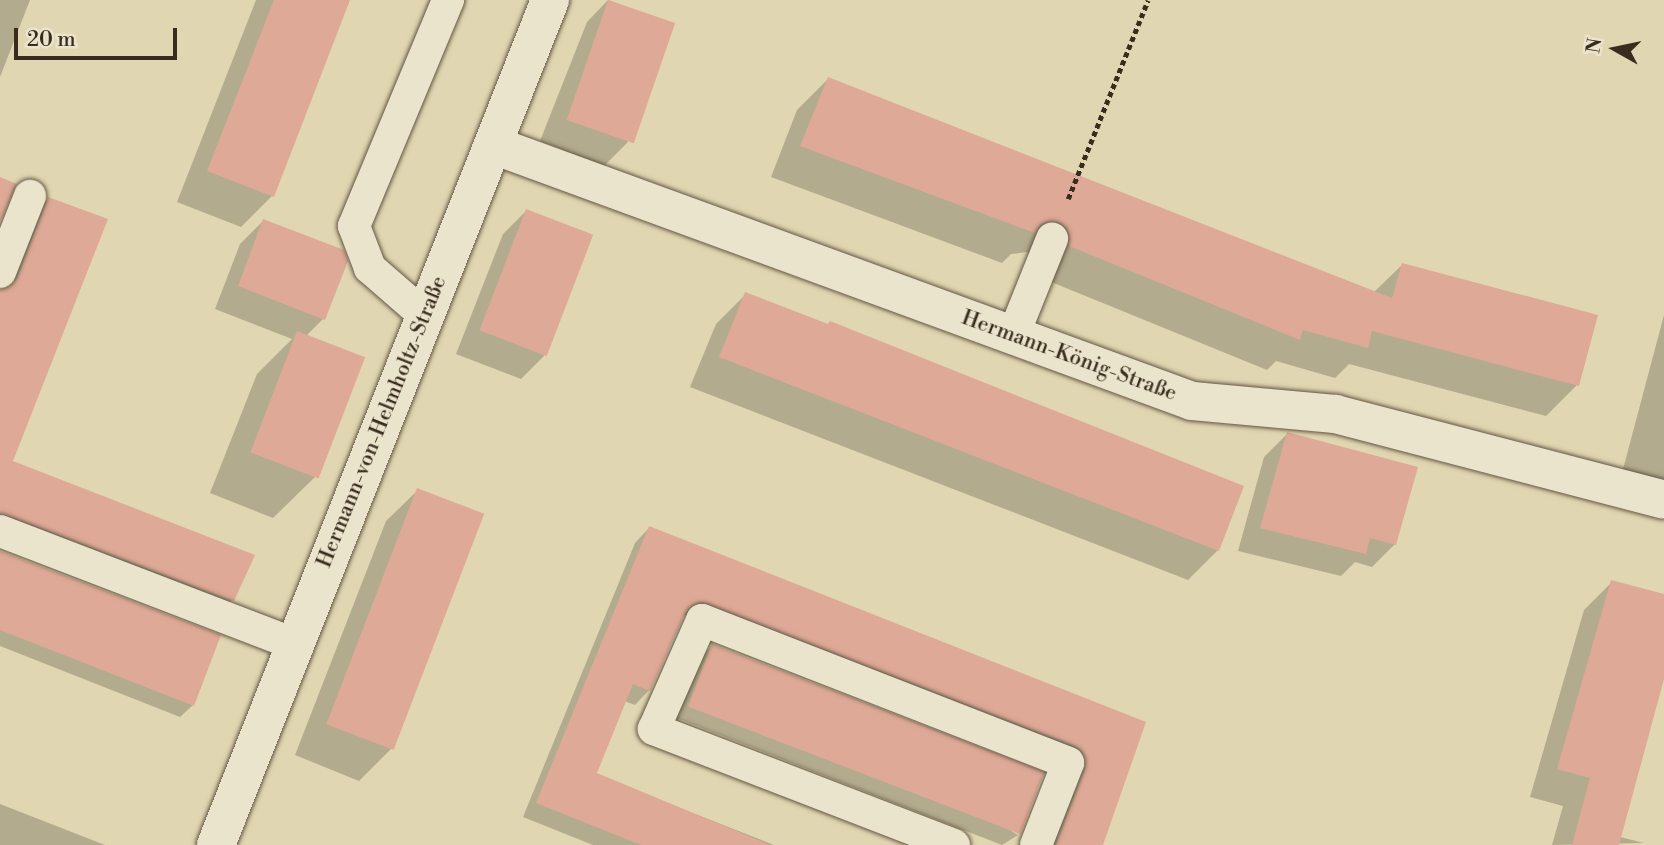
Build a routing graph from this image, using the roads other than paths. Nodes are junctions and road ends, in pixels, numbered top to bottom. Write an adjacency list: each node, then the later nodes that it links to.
1 (448, 0): 7 (lane)
2 (550, 0): 3 (street, Hermann-von-Helmholtz-Straße)
3 (493, 145): 7 (street, Hermann-von-Helmholtz-Straße); 8 (street, Hermann-König-Straße)
4 (30, 196): 6 (lane)
5 (1052, 239): 8 (lane)
6 (0, 272)
7 (424, 315): 11 (street, Hermann-von-Helmholtz-Straße)
8 (1013, 336): 9 (street, Hermann-König-Straße)
9 (1664, 500)
10 (0, 531): 11 (lane)
11 (295, 644): 12 (street, Hermann-von-Helmholtz-Straße)
12 (216, 845)
13 (954, 845): 14 (lane)
14 (1036, 845)

